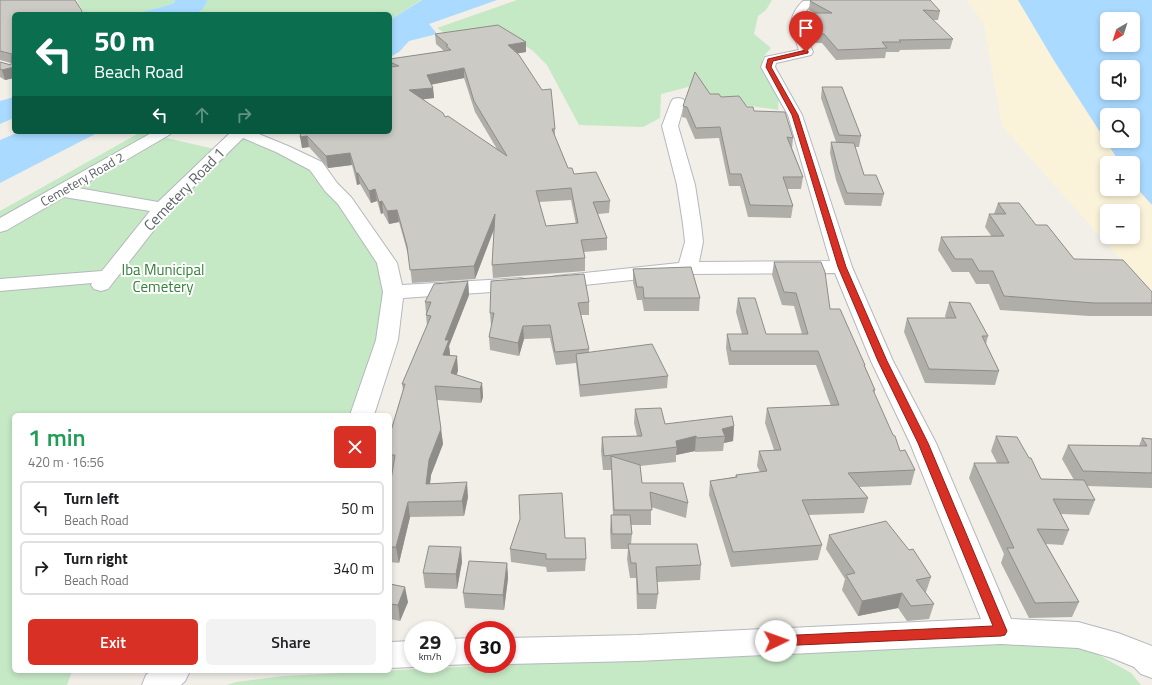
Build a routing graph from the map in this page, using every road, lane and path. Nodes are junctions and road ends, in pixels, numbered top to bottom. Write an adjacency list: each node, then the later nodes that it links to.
1 (840, 0): 9 (street)
2 (678, 102): 10 (street)
3 (161, 134): 6 (street, Cemetery Road 2)
4 (238, 134): 7 (street, Cemetery Road 1)
5 (245, 134): 12 (street)
6 (62, 191): 7 (street); 8 (street, Cemetery Road 2)
7 (162, 208): 11 (street, Cemetery Road 1)
8 (0, 226)
9 (842, 267): 10 (street); 14 (street)
10 (688, 268): 12 (street)
11 (0, 285)
12 (393, 292): 13 (street)
13 (363, 413)
14 (1001, 631): 15 (street); 18 (street)
15 (516, 651)
16 (404, 654): 17 (street)
17 (392, 655)
18 (1152, 664)
19 (172, 673): 20 (street)
20 (158, 685)

